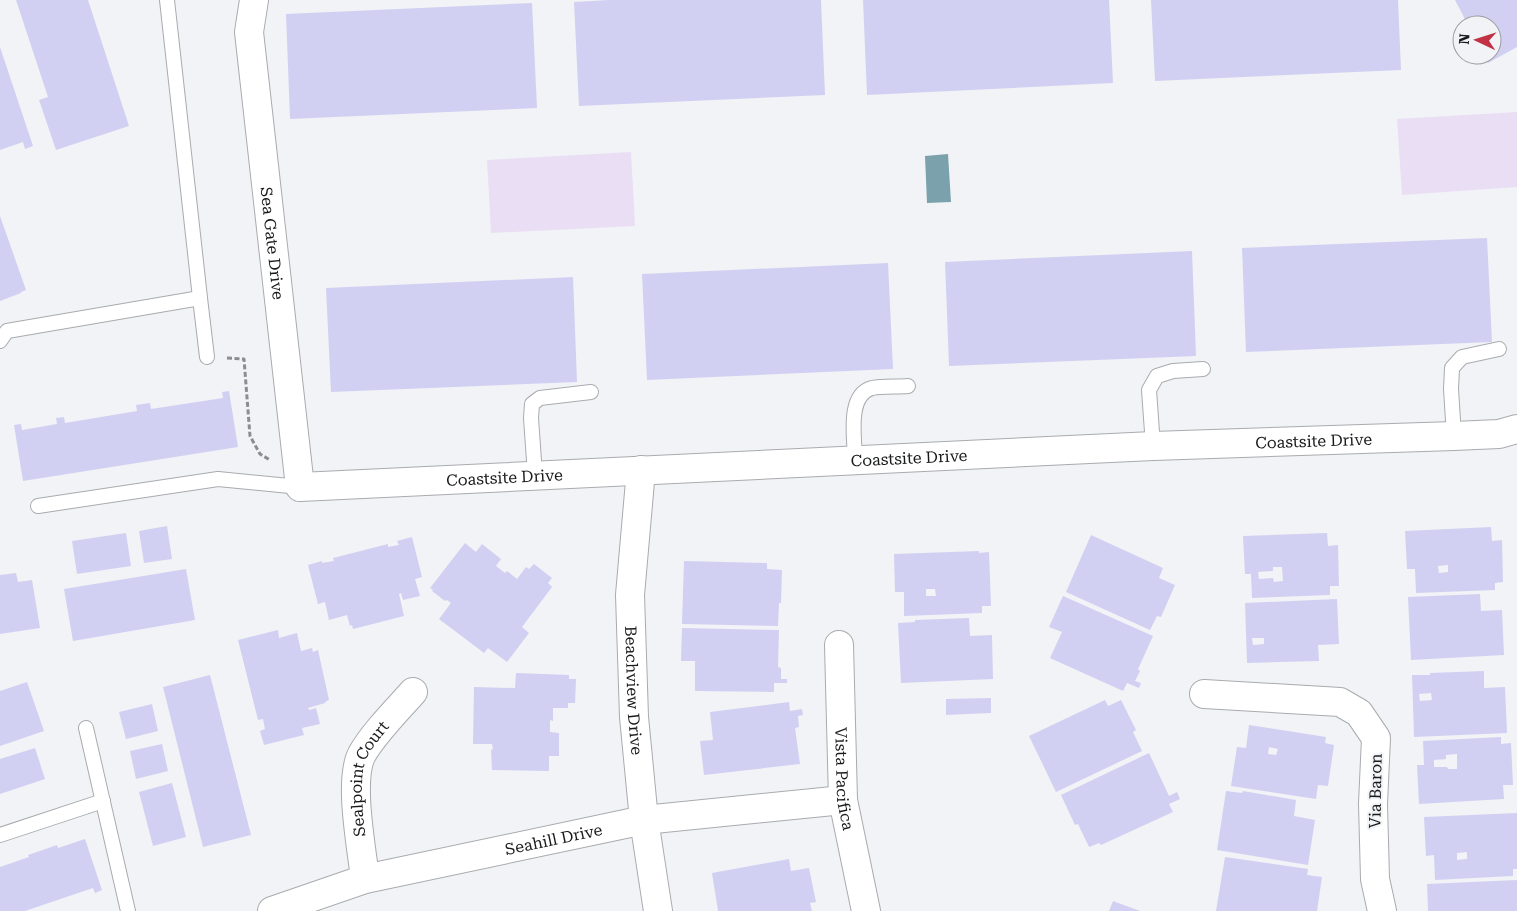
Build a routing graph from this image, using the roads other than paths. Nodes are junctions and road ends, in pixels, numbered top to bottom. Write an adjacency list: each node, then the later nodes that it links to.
1 (167, 0): 3 (lane)
2 (254, 0): 16 (street, Sea Gate Drive)
3 (200, 298): 4 (lane); 6 (lane)
4 (2, 335)
5 (1499, 349): 11 (lane)
6 (207, 357)
7 (1204, 369): 12 (lane)
8 (908, 386): 13 (lane)
9 (591, 392): 15 (lane)
10 (1517, 429): 11 (street, Coastsite Drive)
11 (1454, 436): 12 (street, Coastsite Drive)
12 (1153, 446): 13 (street, Coastsite Drive)
13 (855, 460): 14 (street, Coastsite Drive)
14 (641, 470): 15 (street, Coastsite Drive); 24 (street, Beachview Drive)
15 (535, 475): 16 (street, Coastsite Drive)
16 (300, 487): 17 (lane)
17 (38, 506)
18 (839, 645): 22 (street, Vista Pacifica)
19 (413, 692): 26 (street, Sealpoint Court)
20 (1204, 694): 31 (street, Via Baron)
21 (86, 728): 23 (lane)
22 (843, 800): 24 (street, Seahill Drive); 30 (street, Vista Pacifica)
23 (103, 801): 25 (lane); 27 (lane)
24 (644, 820): 26 (street, Seahill Drive); 29 (street, Beachview Drive)
25 (0, 835)
26 (365, 879): 28 (street, Seahill Drive)
27 (128, 911)
28 (272, 911)
29 (658, 911)
30 (866, 911)
31 (1382, 911)

